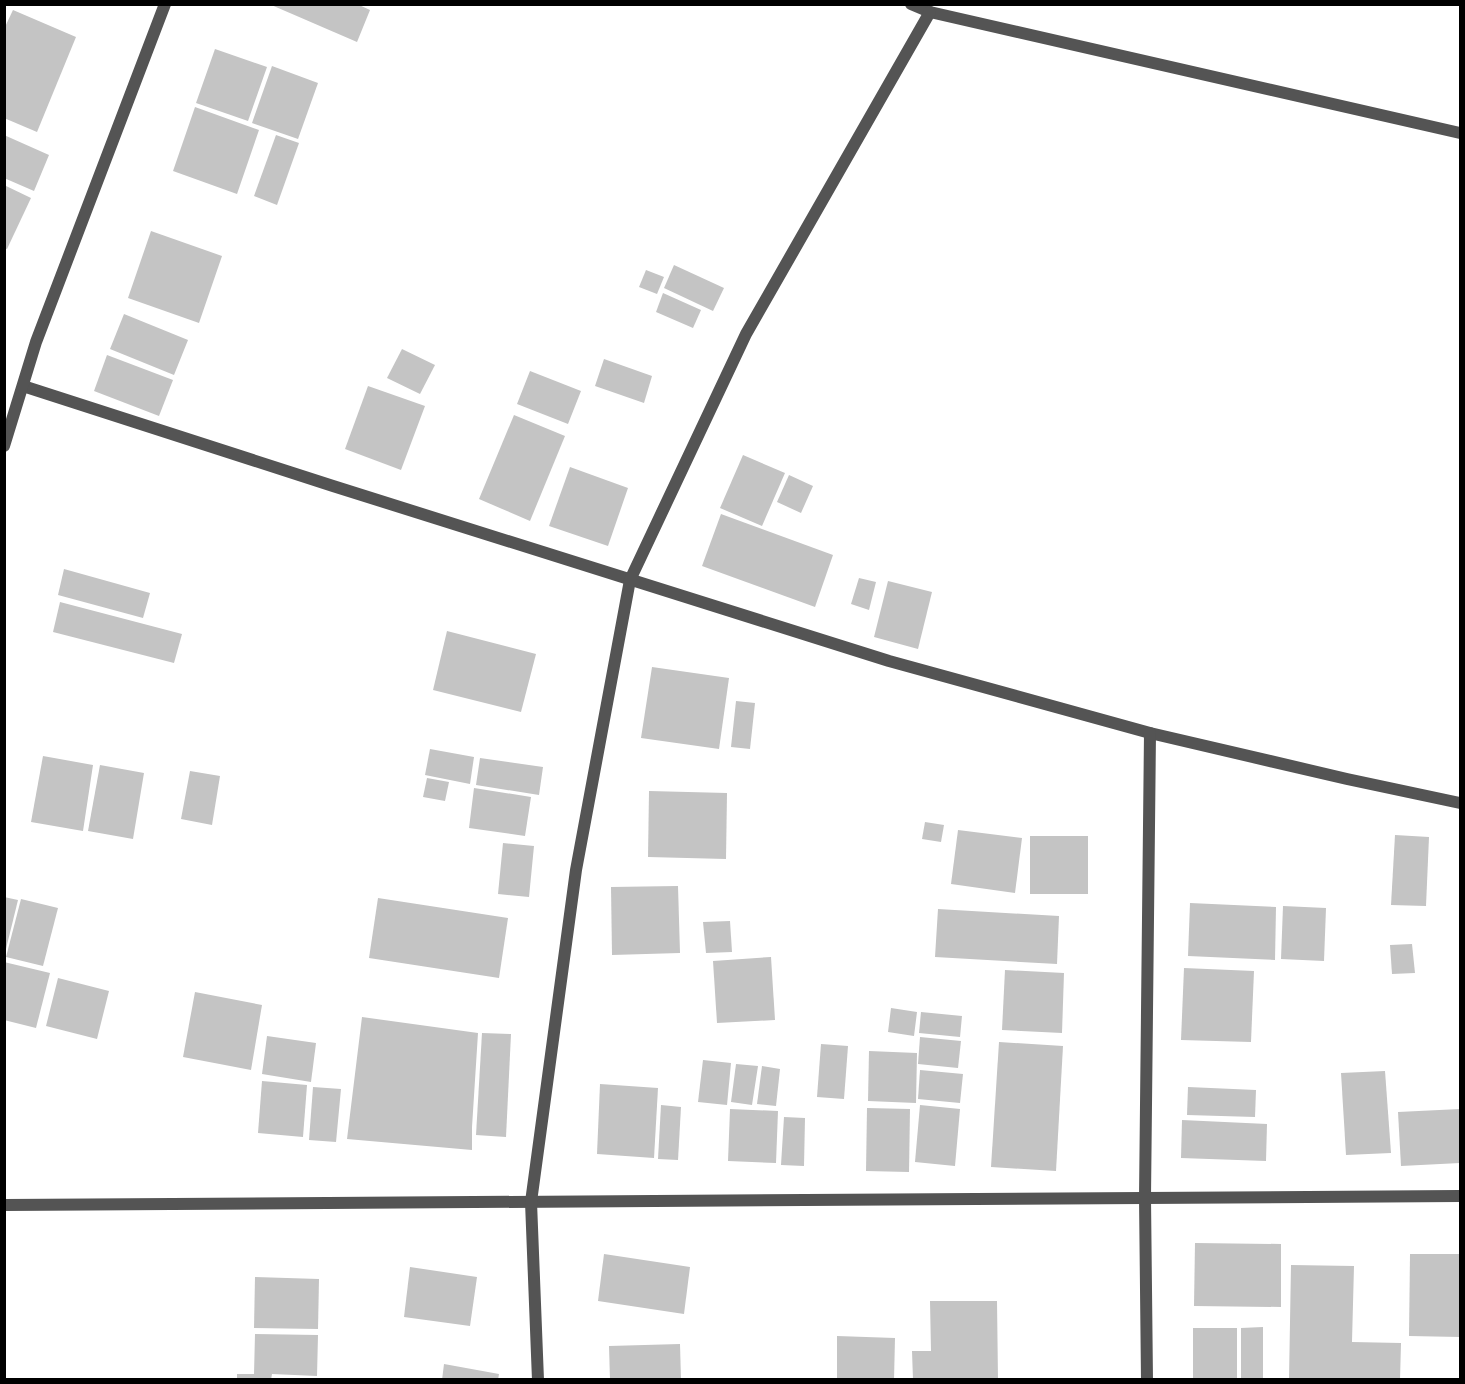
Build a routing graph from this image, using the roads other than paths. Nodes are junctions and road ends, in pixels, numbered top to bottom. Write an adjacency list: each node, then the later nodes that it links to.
1 (165, 4): 5 (street)
2 (911, 4): 3 (street)
3 (930, 12): 4 (street); 7 (street)
4 (1461, 133)
5 (23, 386): 6 (street); 7 (street)
6 (4, 446)
7 (630, 580): 8 (street); 12 (street)
8 (1150, 733): 9 (street); 11 (street)
9 (1461, 803)
10 (1461, 1196): 11 (street)
11 (1145, 1198): 12 (street); 15 (street)
12 (531, 1202): 13 (street); 14 (street)
13 (4, 1205)
14 (538, 1380)
15 (1147, 1380)

